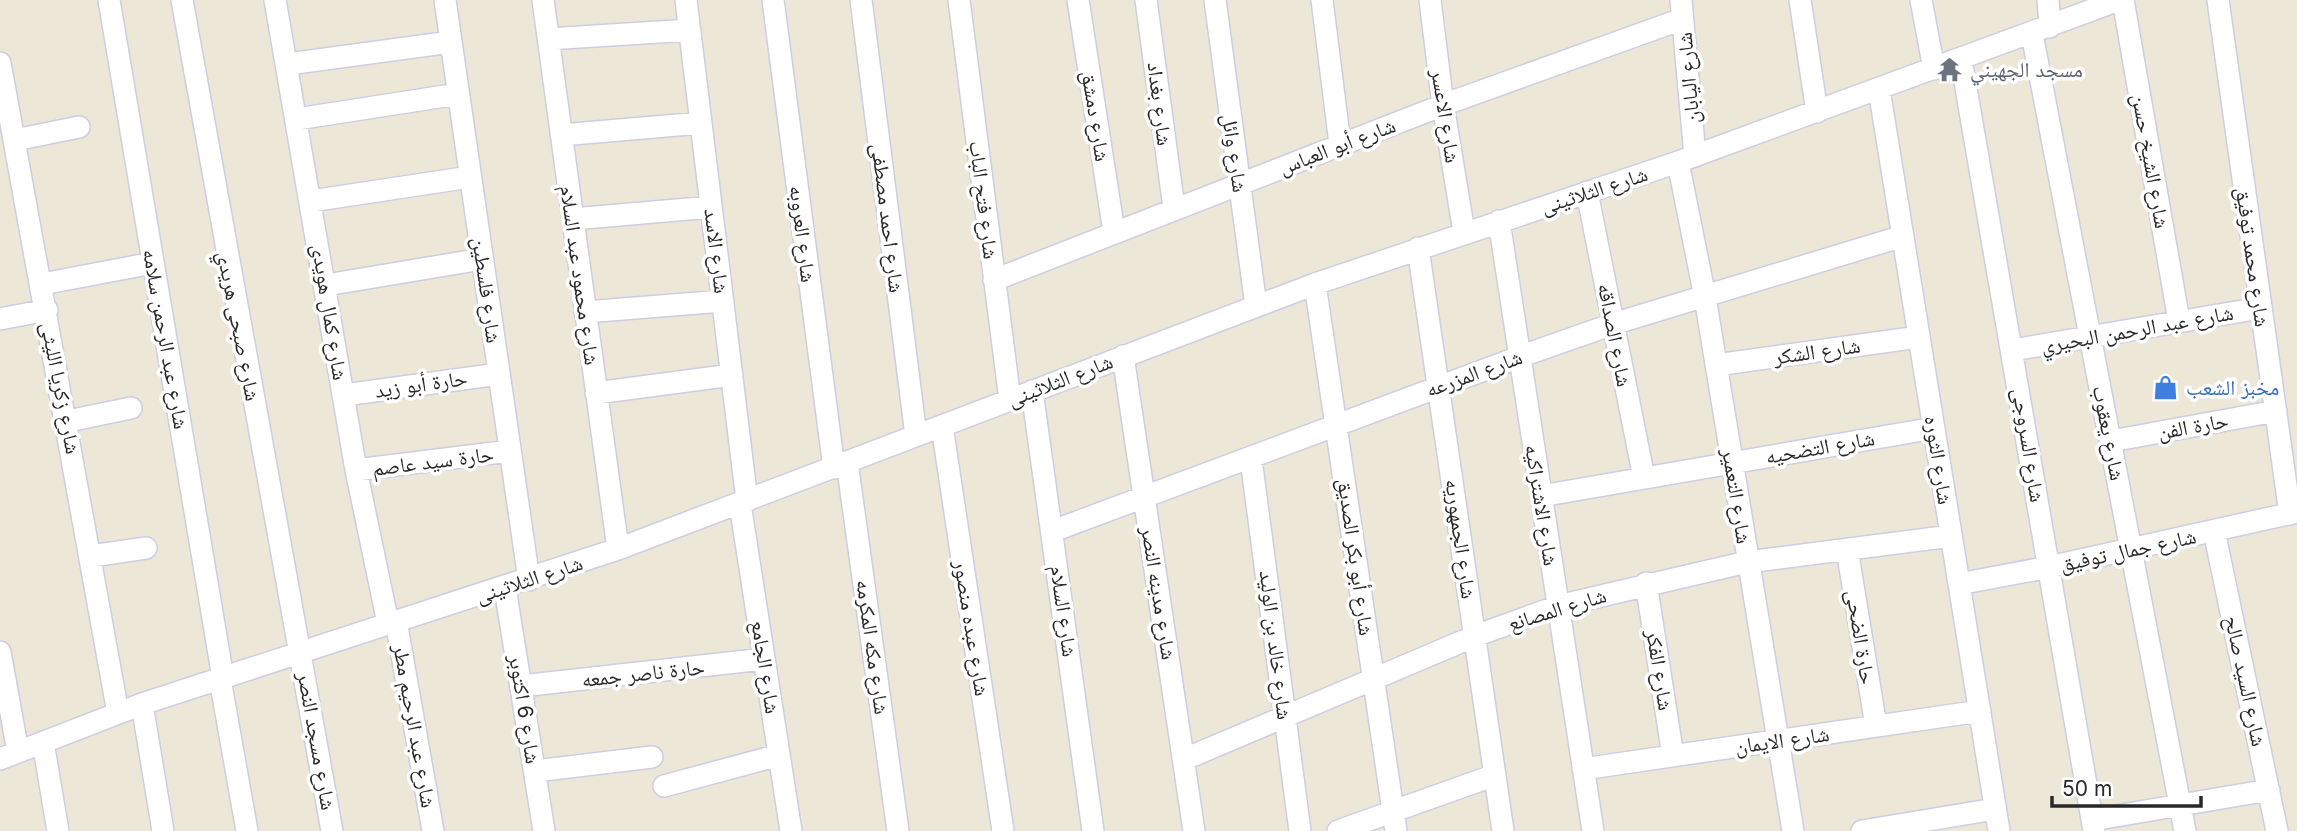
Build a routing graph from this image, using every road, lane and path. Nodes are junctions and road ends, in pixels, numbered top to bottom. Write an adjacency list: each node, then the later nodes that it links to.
1 (109, 0): 53 (street, شارع عبد الرحمن سلامه)
2 (182, 0): 116 (street, شارع صبحى هريدي)
3 (275, 0): 27 (street, شارع كمال هويدى)
4 (444, 0): 24 (street, شارع فلسطين)
5 (543, 0): 23 (street, شارع محمود عبد السلام)
6 (686, 0): 21 (street, شارع الاسد)
7 (773, 0): 91 (street, شارع العروبه)
8 (861, 0): 86 (street, شارع احمد مصطفى)
9 (959, 0): 54 (street, شارع فتح الباب)
10 (1079, 0): 48 (street, شارع دمشق)
11 (1146, 0): 45 (street, شارع بغداد)
12 (1215, 0): 41 (street, شارع وائل)
13 (1322, 0): 38 (street)
14 (1430, 0): 31 (street, شارع الاعسر)
15 (1800, 0): 32 (street)
16 (1922, 0): 28 (street)
17 (2048, 0): 22 (street, شارع يعقوب)
18 (2121, 0): 22 (street, شارع الثلاثينى); 65 (street, شارع الشيخ حسن)
19 (2218, 0): 61 (street, شارع محمد توفيق)
20 (1681, 10): 31 (street, شارع أبو العباس); 39 (street, شارع اليابان)
21 (690, 30): 23 (street); 34 (street, شارع الاسد)
22 (2041, 31): 25 (street, شارع الثلاثينى); 68 (street, شارع يعقوب)
23 (548, 39): 36 (street, شارع محمود عبد السلام)
24 (451, 42): 27 (street); 30 (street, شارع فلسطين)
25 (1961, 60): 28 (street, شارع الثلاثينى); 69 (street, شارع السروجى)
26 (0, 63): 37 (street, شارع زكريا الليثى)
27 (288, 64): 33 (street, شارع كمال هويدى)
28 (1934, 69): 29 (street, شارع الثلاثينى)
29 (1879, 89): 32 (street, شارع الثلاثينى); 50 (street, شارع الثوره)
30 (458, 94): 33 (street); 40 (street, شارع فلسطين)
31 (1443, 105): 38 (street, شارع أبو العباس); 49 (street, شارع الاعسر)
32 (1816, 112): 39 (street, شارع الثلاثينى)
33 (297, 120): 43 (street, شارع كمال هويدى)
34 (701, 123): 36 (street); 44 (street, شارع الاسد)
35 (79, 127): 37 (street)
36 (561, 135): 46 (street, شارع محمود عبد السلام)
37 (15, 140): 55 (street, شارع زكريا الليثى)
38 (1340, 144): 41 (street, شارع أبو العباس)
39 (1686, 159): 42 (street, شارع الثلاثينى); 58 (street, شارع التعمير)
40 (470, 177): 43 (street); 52 (street, شارع فلسطين)
41 (1239, 184): 45 (street, شارع أبو العباس); 60 (street, شارع وائل)
42 (1587, 192): 47 (street, شارع الثلاثينى); 66 (street, شارع الصداقه)
43 (312, 201): 57 (street, شارع كمال هويدى)
44 (711, 207): 46 (street); 59 (street, شارع الاسد)
45 (1174, 208): 48 (street, شارع أبو العباس)
46 (573, 219): 63 (street, شارع محمود عبد السلام)
47 (1499, 221): 49 (street, شارع الثلاثينى); 71 (street, شارع الاشتراكيه)
48 (1114, 232): 54 (street, شارع أبو العباس)
49 (1464, 232): 51 (street, شارع الثلاثينى)
50 (1903, 236): 58 (street, شارع المزرعه); 67 (street, شارع الثوره)
51 (1418, 248): 56 (street, شارع الثلاثينى); 75 (street, شارع الجمهوريه)
52 (482, 259): 57 (street); 73 (street, شارع فلسطين)
53 (153, 263): 55 (street); 118 (street, شارع عبد الرحمن سلامه)
54 (994, 280): 79 (street, شارع فتح الباب)
55 (42, 284): 62 (street, شارع زكريا الليثى)
56 (1315, 284): 60 (street, شارع الثلاثينى); 84 (street, شارع أبو بكر الصديق)
57 (326, 285): 78 (street, شارع كمال هويدى)
58 (1705, 297): 66 (street, شارع المزرعه); 72 (street, شارع التعمير)
59 (723, 301): 63 (street); 74 (street, شارع الاسد)
60 (1255, 306): 70 (street, شارع الثلاثينى)
61 (2260, 308): 65 (street, شارع عبد الرحمن البحيري); 81 (street, شارع محمد توفيق)
62 (47, 310): 64 (street); 82 (street, شارع زكريا الليثى)
63 (585, 312): 77 (street, شارع محمود عبد السلام)
64 (0, 319)
65 (2179, 321): 68 (street, شارع عبد الرحمن البحيري)
66 (1613, 324): 71 (street, شارع المزرعه); 93 (street, شارع الصداقه)
67 (1919, 337): 72 (street, شارع الشكر); 85 (street, شارع الثوره)
68 (2091, 337): 69 (street, شارع عبد الرحمن البحيري); 87 (street, شارع يعقوب)
69 (2013, 350): 107 (street, شارع السروجى)
70 (1123, 356): 76 (street, شارع الثلاثينى); 95 (street, شارع مدينه النصر)
71 (1519, 357): 75 (street, شارع المزرعه); 94 (street, شارع الاشتراكيه)
72 (1716, 365): 90 (street, شارع التعمير)
73 (499, 374): 78 (street, حارة أبو زيد); 88 (street, شارع فلسطين)
74 (732, 375): 77 (street); 96 (street, شارع الاسد)
75 (1438, 386): 84 (street, شارع المزرعه); 114 (street, شارع الجمهوريه)
76 (1032, 391): 79 (street, شارع الثلاثينى); 98 (street, شارع السلام)
77 (596, 393): 102 (street, شارع محمود عبد السلام)
78 (344, 395): 92 (street, شارع كمال هويدى)
79 (1010, 400): 83 (street, شارع الثلاثينى)
80 (131, 408): 82 (street)
81 (2276, 411): 87 (street, حارة الفن); 97 (street, شارع محمد توفيق)
82 (68, 421): 105 (street, شارع زكريا الليثى)
83 (942, 426): 86 (street, شارع الثلاثينى); 150 (street, شارع عبده منصور)
84 (1336, 426): 89 (street, شارع المزرعه); 119 (street, شارع أبو بكر الصديق)
85 (1934, 428): 90 (street, شارع التضحيه); 100 (street, شارع الثوره)
86 (916, 436): 91 (street, شارع الثلاثينى)
87 (2111, 441): 104 (street, شارع يعقوب)
88 (510, 451): 92 (street, حارة سيد عاصم); 108 (street, شارع فلسطين)
89 (1251, 459): 95 (street, شارع المزرعه); 124 (street, شارع خالد بن الوليد)
90 (1733, 462): 93 (street, شارع التضحيه); 106 (street, شارع التعمير)
91 (841, 465): 96 (street, شارع الثلاثينى); 149 (street, شارع مكه المكرمه)
92 (356, 470): 113 (street, شارع كمال هويدى)
93 (1644, 478): 94 (street, شارع التضحيه)
94 (1541, 496): 112 (street, شارع الاشتراكيه)
95 (1144, 499): 98 (street, شارع المزرعه); 132 (street, شارع مدينه النصر)
96 (744, 503): 102 (street, شارع الثلاثينى); 117 (street, شارع الجامع)
97 (2294, 513): 99 (street, شارع جمال توفيق)
98 (1053, 531): 151 (street, شارع السلام)
99 (2214, 531): 104 (street, شارع جمال توفيق); 137 (street, شارع السيد صالح)
100 (1951, 536): 103 (street, شارع المصانع); 110 (street, شارع الثوره)
101 (146, 548): 105 (street)
102 (618, 549): 108 (street, شارع الثلاثينى)
103 (1847, 549): 106 (street, شارع المصانع); 125 (street, حارة الضحى)
104 (2132, 550): 107 (street, شارع جمال توفيق); 138 (street, شارع يعقوب)
105 (91, 555): 123 (street, شارع زكريا الليثى)
106 (1747, 562): 109 (street, شارع المصانع); 126 (street, شارع التعمير)
107 (2049, 568): 110 (street, شارع جمال توفيق); 141 (street, شارع السروجى)
108 (529, 580): 111 (street, شارع الثلاثينى)
109 (1646, 583): 112 (street, شارع المصانع); 130 (street, شارع الفكر)
110 (1959, 584): 122 (street, شارع الثوره)
111 (505, 588): 113 (street, شارع الثلاثينى); 120 (street, شارع 6 اكتوبر)
112 (1558, 606): 114 (street, شارع المصانع); 133 (street, شارع الاشتراكيه)
113 (392, 622): 116 (street, شارع الثلاثينى); 146 (street, شارع عبد الرحيم مطر)
114 (1475, 636): 119 (street, شارع المصانع); 135 (street, شارع الجمهوريه)
115 (0, 652): 128 (street)
116 (301, 652): 118 (street, شارع الثلاثينى); 145 (street, شارع مسجد النصر)
117 (764, 659): 120 (street, حارة ناصر جمعه); 129 (street, شارع الجامع)
118 (222, 678): 121 (street, شارع الثلاثينى); 144 (street, شارع عبد الرحمن سلامه)
119 (1374, 679): 124 (street, شارع المصانع); 140 (street, شارع أبو بكر الصديق)
120 (521, 687): 134 (street, شارع 6 اكتوبر)
121 (142, 704): 123 (street, شارع الثلاثينى); 143 (street)
122 (1980, 711): 125 (street, شارع الايمان); 139 (street, شارع الثوره)
123 (118, 713): 127 (street, شارع الثلاثينى)
124 (1285, 717): 132 (street, شارع المصانع); 153 (street, شارع خالد بن الوليد)
125 (1876, 726): 126 (street, شارع الايمان)
126 (1777, 741): 130 (street, شارع الايمان); 157 (street, شارع التعمير)
127 (43, 742): 128 (street, شارع الثلاثينى); 142 (street)
128 (9, 755)
129 (779, 755): 136 (street); 148 (street, شارع الجامع)
130 (1673, 756): 133 (street, شارع الايمان)
131 (652, 757): 134 (street)
132 (1185, 759): 152 (street, شارع مدينه النصر)
133 (1583, 769): 156 (street, شارع الاشتراكيه)
134 (535, 771): 147 (street, شارع 6 اكتوبر)
135 (1495, 775): 140 (street); 155 (street, شارع الجمهوريه)
136 (664, 786)
137 (2269, 790): 138 (street); 161 (street, شارع السيد صالح)
138 (2180, 805): 141 (street); 160 (street, شارع يعقوب)
139 (1995, 809): 158 (street); 159 (street, شارع الثوره)
140 (1395, 821): 154 (street)
141 (2093, 825)
142 (58, 831)
143 (163, 831)
144 (247, 831)
145 (332, 831)
146 (433, 831)
147 (544, 831)
148 (791, 831)
149 (898, 831)
150 (1003, 831)
151 (1093, 831)
152 (1194, 831)
153 (1300, 831)
154 (1338, 831)
155 (1503, 831)
156 (1593, 831)
157 (1793, 831)
158 (1861, 831)
159 (1999, 831)
160 (2185, 831)
161 (2277, 831)

